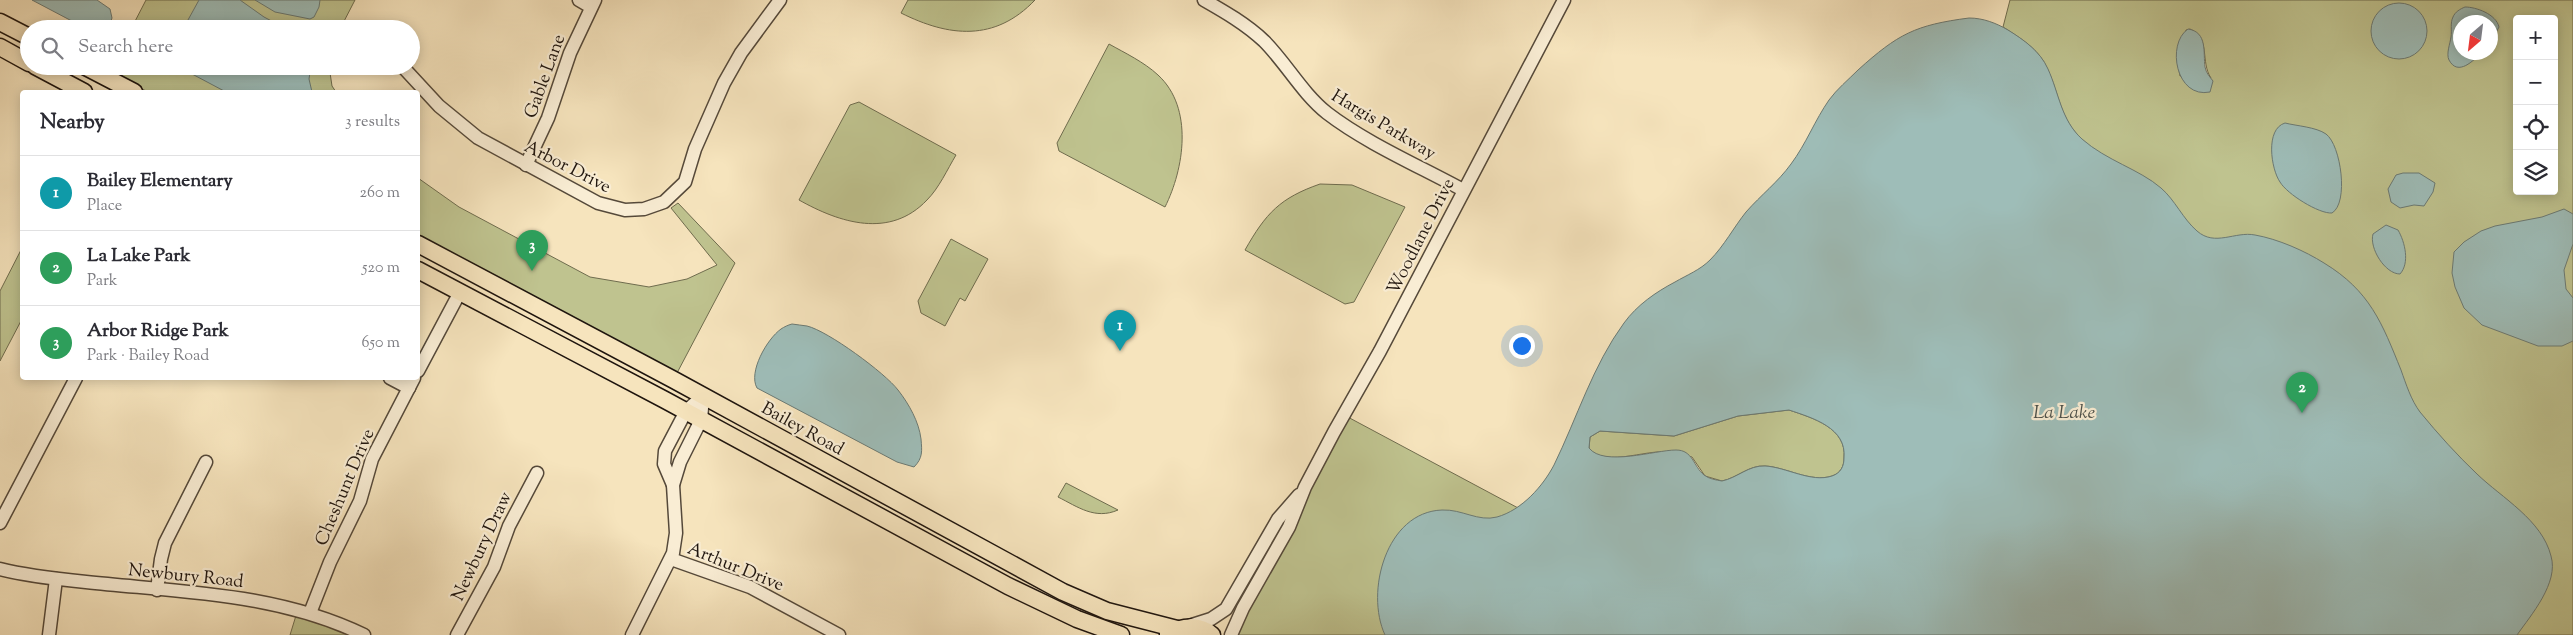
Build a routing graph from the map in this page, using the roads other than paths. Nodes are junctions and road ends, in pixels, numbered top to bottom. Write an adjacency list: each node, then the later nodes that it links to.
1 (579, 0): 5 (street)
2 (780, 0): 15 (street, Arbor Drive)
3 (1204, 0): 16 (street, Hargis Parkway)
4 (1564, 0): 16 (street, Woodlane Drive)
5 (593, 3): 15 (street, Gable Lane)
6 (0, 22): 7 (main road)
7 (20, 32)
8 (0, 47): 9 (main road)
9 (20, 58)
10 (52, 75): 13 (main road)
11 (101, 75): 14 (main road)
12 (411, 75): 15 (street, Arbor Drive)
13 (80, 90)
14 (130, 90)
15 (526, 165)
16 (1463, 190): 29 (street, Woodlane Drive)
17 (420, 245): 23 (main road, Bailey Road)
18 (420, 271): 19 (main road)
19 (460, 292): 20 (street); 24 (main road)
20 (420, 367)
21 (75, 380): 30 (street)
22 (411, 382): 35 (street, Cheshunt Drive)
23 (703, 396): 24 (street); 25 (street); 36 (main road, Bailey Road)
24 (686, 412): 25 (main road); 28 (street)
25 (701, 420): 28 (street); 42 (main road)
26 (206, 462): 34 (street)
27 (537, 473): 39 (street, Newbury Draw)
28 (673, 485): 31 (street)
29 (1305, 487): 36 (street, Woodlane Drive); 44 (street, Woodlane Drive)
30 (0, 524)
31 (671, 559): 40 (street); 41 (street, Arthur Drive)
32 (0, 569): 33 (street, Newbury Road)
33 (56, 579): 34 (street, Newbury Road); 37 (street)
34 (158, 590): 35 (street, Newbury Road)
35 (310, 613): 38 (street, Newbury Road)
36 (1175, 631): 43 (main road, Bailey Road)
37 (49, 635)
38 (364, 635)
39 (458, 635)
40 (632, 635)
41 (839, 635)
42 (1121, 635)
43 (1212, 635)
44 (1231, 635)

